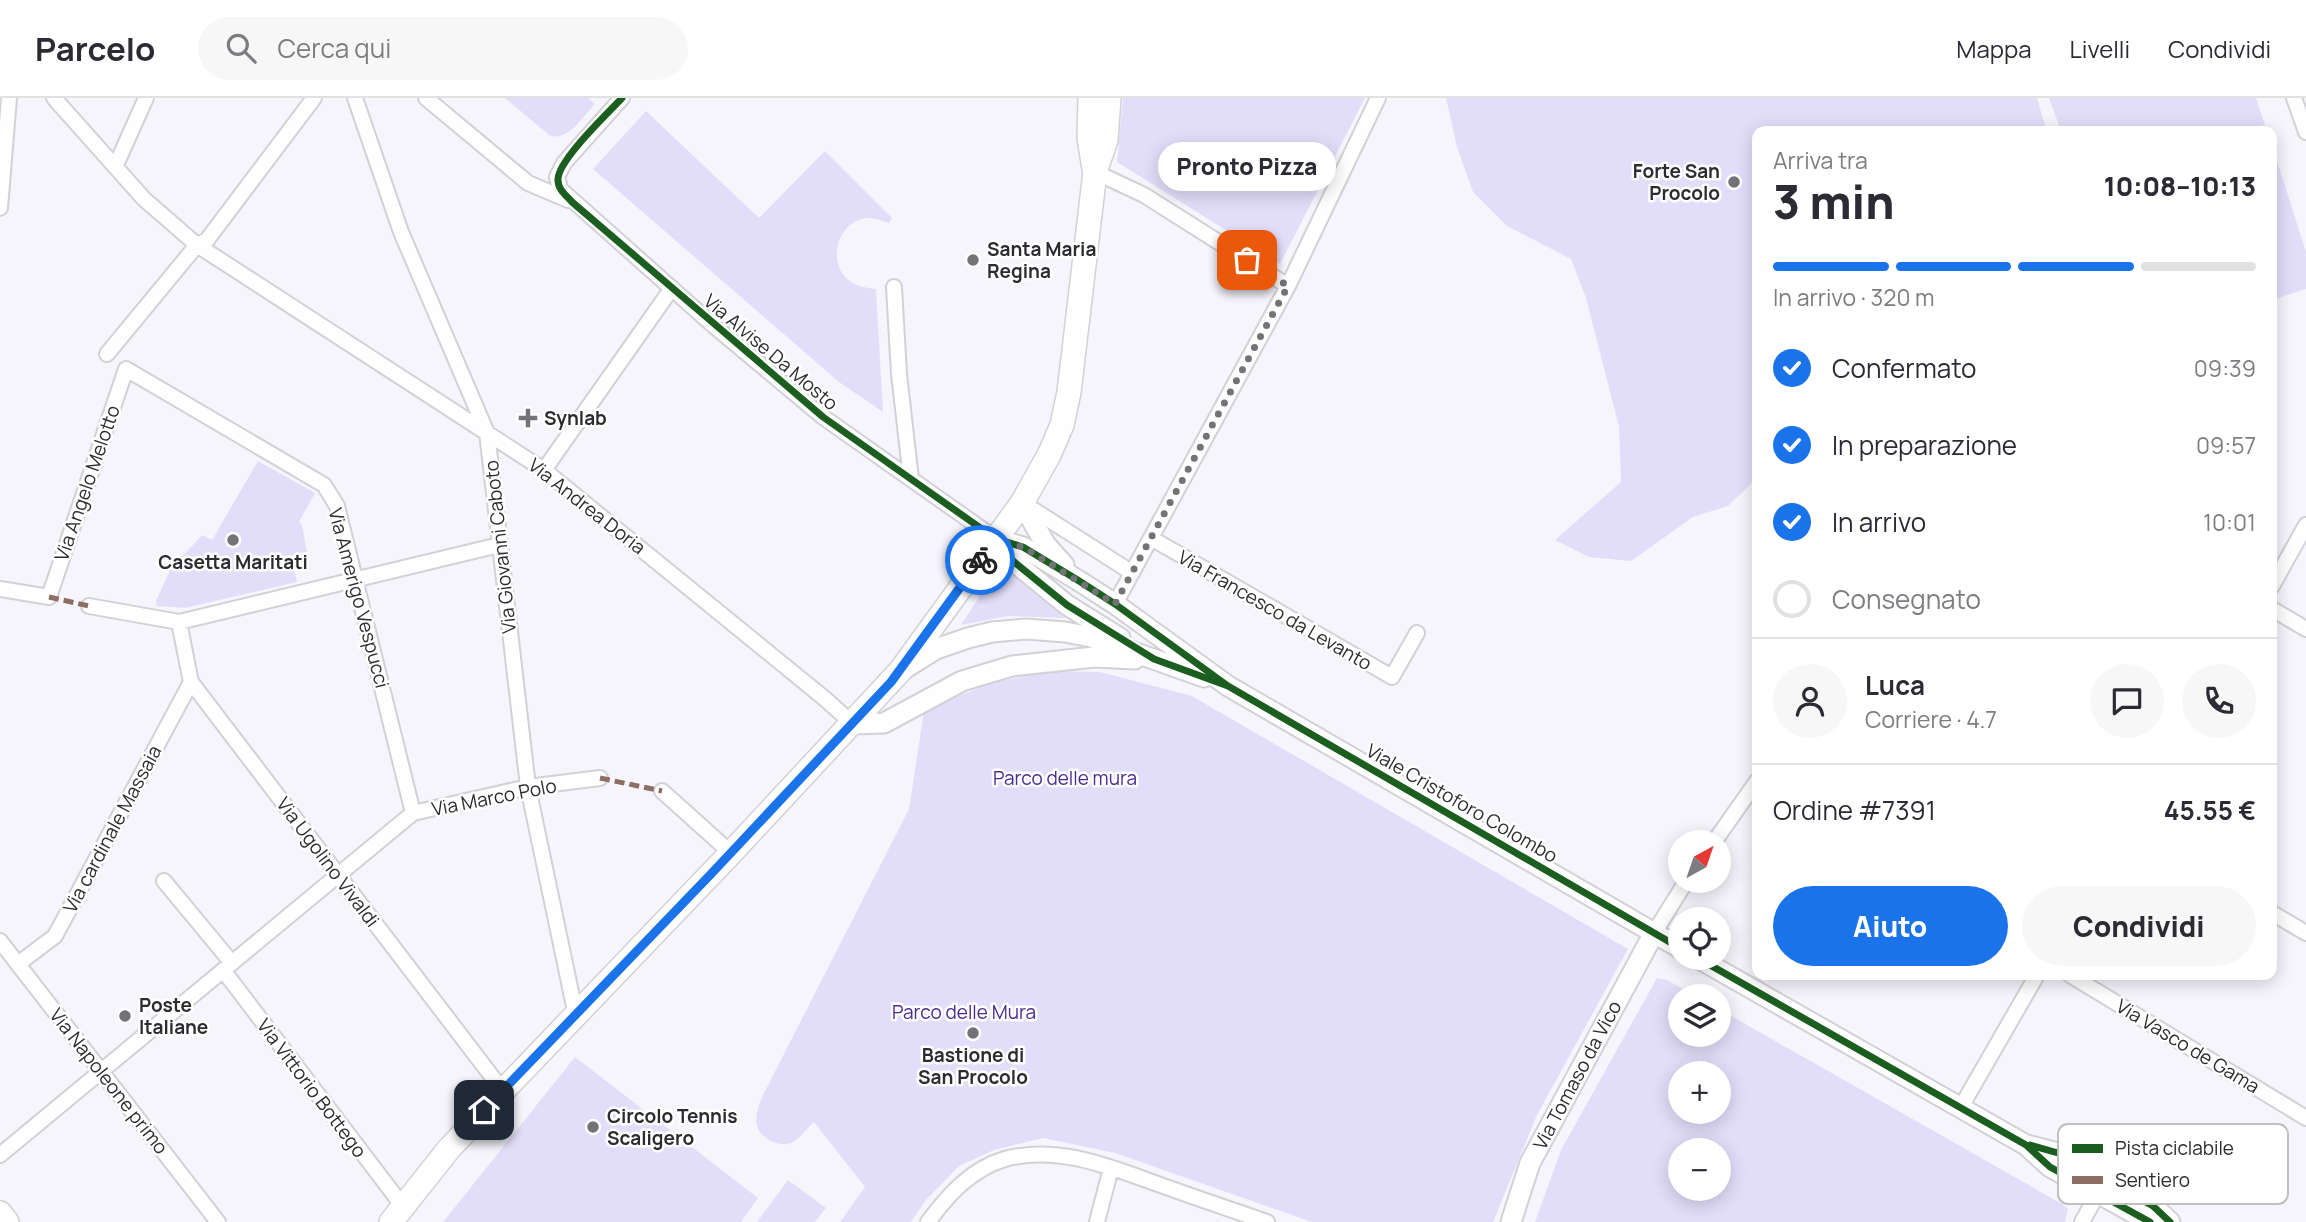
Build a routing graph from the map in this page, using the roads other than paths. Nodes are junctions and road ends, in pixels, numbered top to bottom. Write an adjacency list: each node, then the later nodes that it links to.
1 (9, 98): 16 (street)
2 (54, 98): 13 (street, Via Andrea Doria)
3 (146, 98): 13 (street)
4 (314, 98): 17 (street)
5 (355, 98): 23 (street, Via Giovanni Caboto)
6 (426, 98): 15 (street, Via Alvise Da Mosto)
7 (622, 98): 15 (street, Via Alvise Da Mosto)
8 (1090, 98): 14 (main road)
9 (1109, 98): 14 (main road)
10 (1378, 98): 18 (street)
11 (2294, 98): 12 (street)
12 (2306, 132)
13 (116, 165): 17 (street, Via Andrea Doria)
14 (1095, 172): 18 (street); 26 (main road)
15 (572, 202): 20 (street, Via Alvise Da Mosto)
16 (0, 208)
17 (197, 245): 21 (street); 23 (street, Via Andrea Doria)
18 (1288, 286): 28 (street)
19 (894, 287): 25 (street)
20 (672, 288): 24 (street); 25 (street, Via Alvise Da Mosto)
21 (107, 354)
22 (126, 369): 33 (street, Via Amerigo Vespucci); 35 (street, Via Angelo Melotto)
23 (487, 433): 24 (street, Via Andrea Doria); 30 (street, Via Giovanni Caboto)
24 (544, 470): 46 (street, Via Andrea Doria)
25 (911, 479): 29 (street, Via Alvise Da Mosto)
26 (1022, 503): 29 (main road); 31 (street); 34 (street, Viale Cristoforo Colombo)
27 (2306, 525): 32 (street)
28 (1151, 538): 31 (street); 41 (street, Via Francesco da Levanto)
29 (996, 540): 34 (street, Viale Cristoforo Colombo); 42 (street, Viale Cristoforo Colombo); 43 (main road, Viale Cristoforo Colombo)
30 (499, 545): 33 (street); 48 (street, Via Giovanni Caboto)
31 (1132, 572): 36 (street)
32 (2277, 577)
33 (356, 579): 39 (street); 51 (street, Via Amerigo Vespucci)
34 (1076, 579): 36 (street, Viale Cristoforo Colombo)
35 (0, 589)
36 (1115, 604): 45 (street, Viale Cristoforo Colombo)
37 (89, 606): 39 (street)
38 (2277, 611): 40 (street)
39 (179, 622): 44 (street, Via Ugolino Vivaldi)
40 (2306, 629)
41 (1417, 633)
42 (1154, 659): 43 (street, Viale Cristoforo Colombo); 45 (street, Viale Cristoforo Colombo); 46 (street, Viale Cristoforo Colombo)
43 (901, 670): 46 (main road, Viale Cristoforo Colombo)
44 (191, 682): 54 (street, Via Ugolino Vivaldi); 62 (street, Via cardinale Massaia)
45 (1228, 686): 58 (street, Viale Cristoforo Colombo)
46 (853, 724): 53 (main road, Viale Cristoforo Colombo)
47 (600, 778): 48 (street, Via Marco Polo)
48 (527, 788): 51 (street, Via Marco Polo); 67 (street, Via Giovanni Caboto)
49 (1752, 789): 52 (street)
50 (662, 791): 53 (street)
51 (413, 813): 54 (street, Via Marco Polo)
52 (1723, 830)
53 (731, 853): 67 (main road, Viale Cristoforo Colombo)
54 (338, 875): 63 (street, Via Marco Polo); 69 (street, Via Ugolino Vivaldi)
55 (164, 881): 63 (street)
56 (1679, 893): 58 (street)
57 (2277, 916): 59 (street)
58 (1654, 933): 61 (street, Viale Cristoforo Colombo); 87 (street, Via Tomaso da Vico)
59 (2306, 933)
60 (0, 941): 62 (street, Via Napoleone primo)
61 (1668, 941)
62 (18, 964): 68 (street, Via Napoleone primo)
63 (227, 967): 68 (street, Via Marco Polo); 81 (street, Via Vittorio Bottego)
64 (1719, 970): 70 (street)
65 (2034, 980): 70 (street)
66 (2078, 980): 71 (street, Via Vasco de Gama)
67 (576, 1016): 69 (main road, Viale Cristoforo Colombo)
68 (101, 1072): 74 (street, Via Marco Polo); 83 (street, Via Napoleone primo)
69 (502, 1091): 81 (main road, Viale Cristoforo Colombo)
70 (1961, 1107): 72 (street)
71 (2306, 1118)
72 (2026, 1144): 73 (street); 76 (street)
73 (2058, 1153)
74 (0, 1155)
75 (1111, 1168): 84 (street); 85 (street); 86 (street)
76 (2058, 1172)
77 (2092, 1204): 88 (street)
78 (2115, 1204): 89 (street)
79 (2149, 1204): 90 (street)
80 (0, 1213): 82 (main road)
81 (397, 1214)
82 (7, 1222)
83 (218, 1222)
84 (928, 1222)
85 (1097, 1222)
86 (1267, 1222)
87 (1511, 1222)
88 (2082, 1222)
89 (2150, 1222)
90 (2170, 1222)

